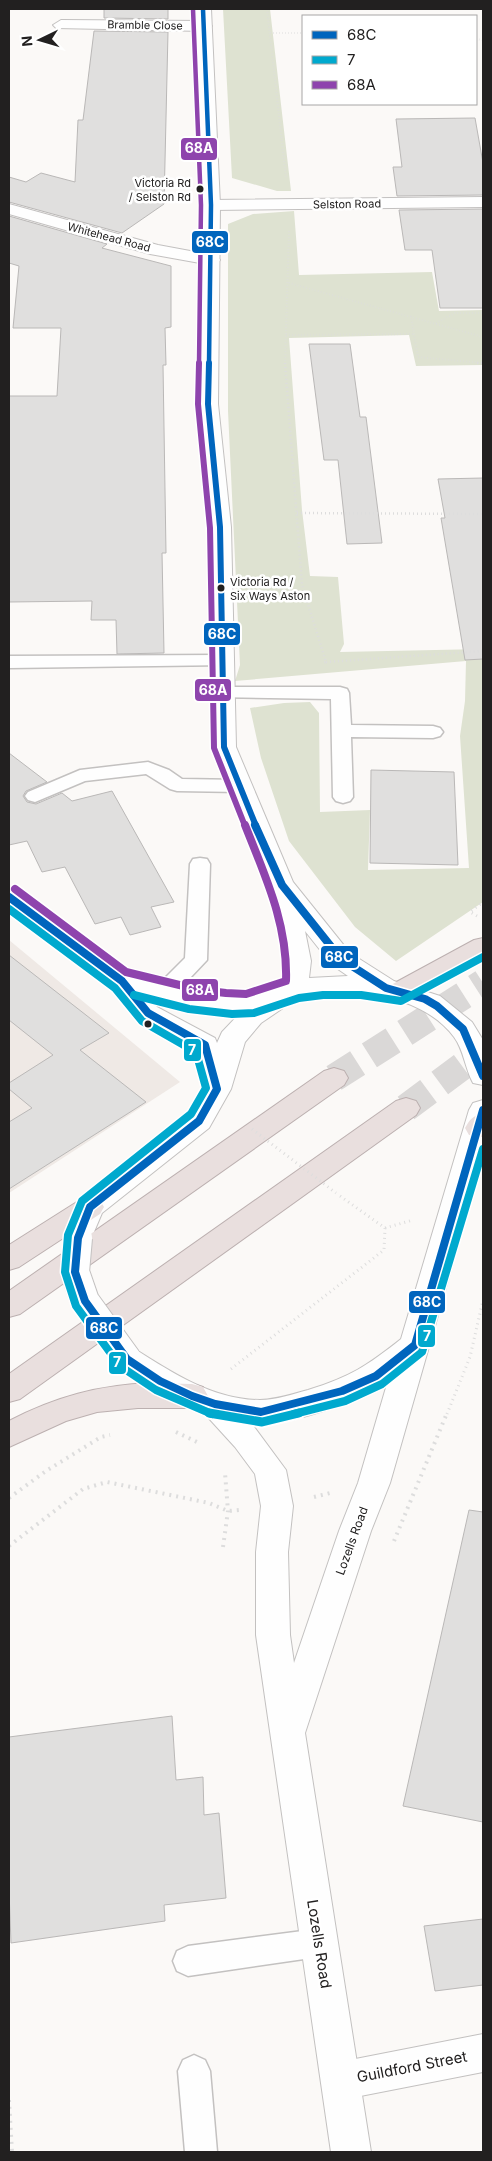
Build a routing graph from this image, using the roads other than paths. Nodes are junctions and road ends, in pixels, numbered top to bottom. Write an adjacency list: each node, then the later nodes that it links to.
1 (87, 16): 2 (street, Bramble Close); 3 (street, Bramble Close)
2 (204, 17): 5 (street)
3 (61, 26)
4 (483, 202): 5 (street, Selston Road)
5 (211, 205): 7 (street)
6 (9, 209): 7 (street, Whitehead Road)
7 (211, 260): 8 (street)
8 (222, 661): 9 (lane); 10 (street)
9 (9, 662)
10 (222, 693): 11 (lane); 13 (street)
11 (341, 731): 12 (lane); 15 (lane)
12 (433, 732)
13 (240, 786): 14 (lane); 17 (street)
14 (34, 796)
15 (343, 797)
16 (200, 864): 23 (lane)
17 (282, 885): 21 (street); 22 (street)
18 (9, 897): 20 (street)
19 (483, 946): 22 (highway)
20 (122, 981): 23 (street); 26 (street)
21 (292, 990): 22 (street); 23 (street); 26 (street)
22 (393, 990): 24 (street)
23 (164, 992)
24 (483, 1076)
25 (334, 1078): 31 (highway)
26 (218, 1089): 29 (street)
27 (406, 1108): 33 (highway)
28 (482, 1120): 32 (street, Lozells Road)
29 (90, 1207): 30 (highway); 34 (street, bridge)
30 (9, 1259)
31 (9, 1306)
32 (415, 1345): 34 (street); 36 (street, Lozells Road)
33 (9, 1390)
34 (204, 1400): 35 (highway); 36 (street, Lozells Road)
35 (9, 1435)
36 (287, 1736): 37 (street, Lozells Road)
37 (318, 1943): 38 (lane); 41 (street, Lozells Road)
38 (188, 1961)
39 (483, 2053): 41 (street, Guildford Street)
40 (194, 2071): 42 (lane)
41 (340, 2081): 43 (street, Lozells Road)
42 (201, 2152)
43 (351, 2152)

